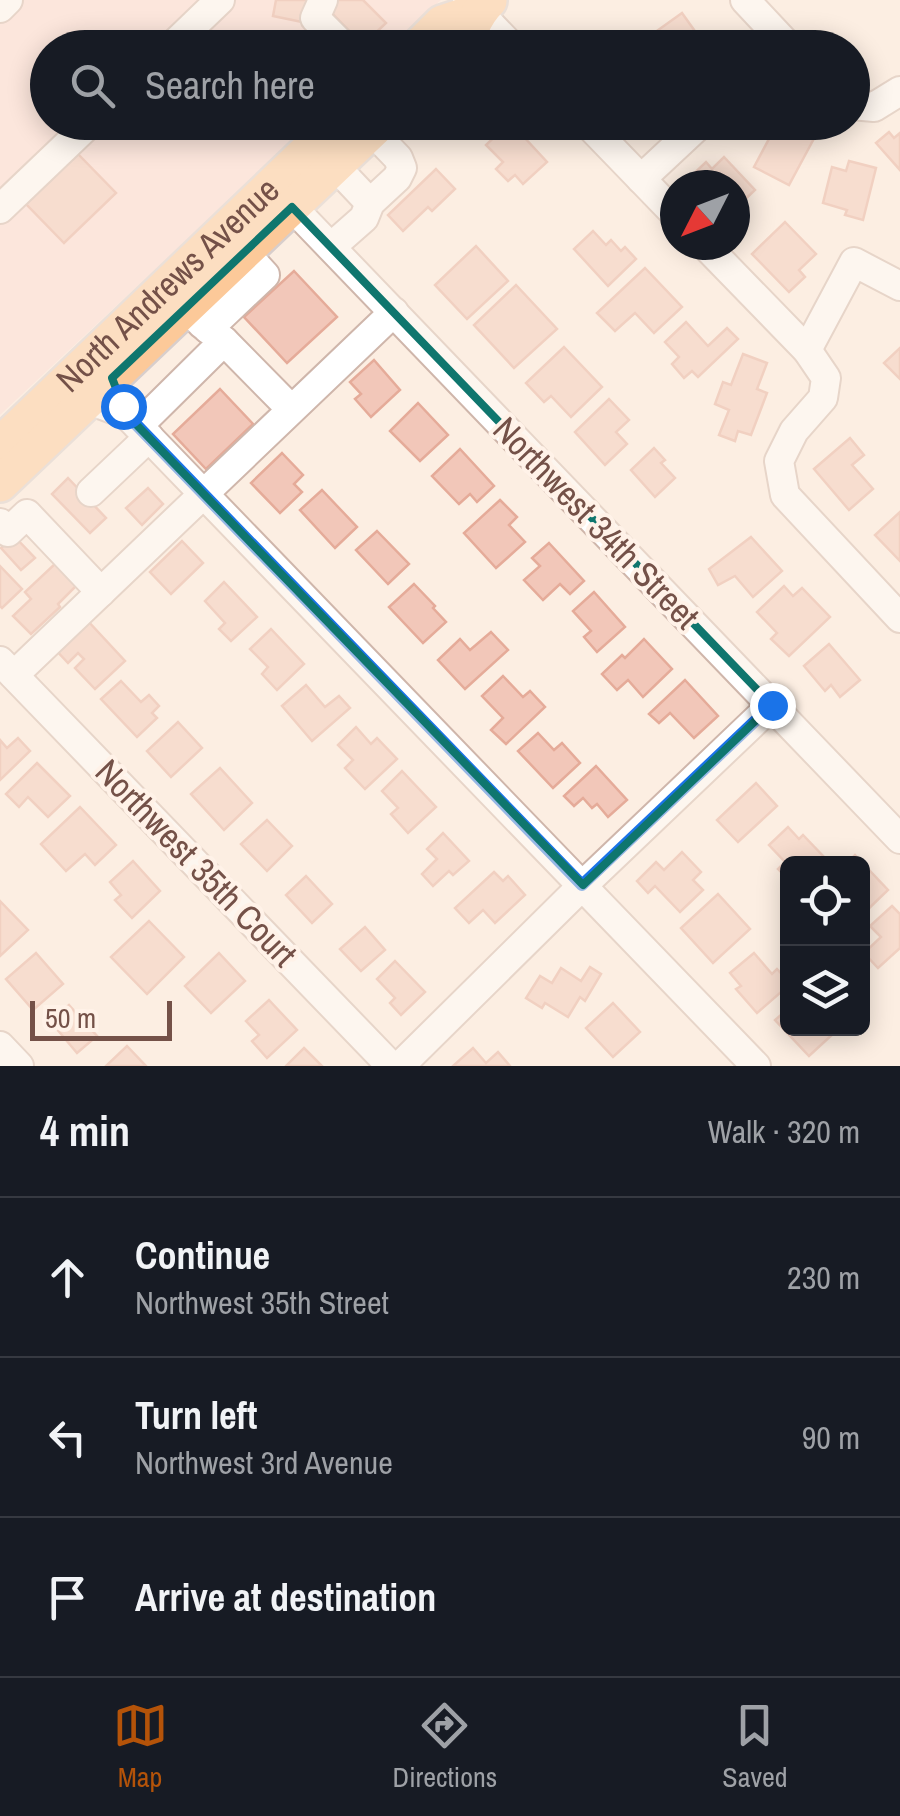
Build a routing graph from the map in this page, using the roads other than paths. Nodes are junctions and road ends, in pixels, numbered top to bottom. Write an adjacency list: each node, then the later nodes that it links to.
1 (8, 0): 6 (street)
2 (220, 0): 7 (street)
3 (323, 0): 8 (street)
4 (746, 0): 12 (street)
5 (478, 4): 9 (main road); 10 (main road); 11 (street)
6 (0, 8)
7 (189, 30)
8 (327, 30)
9 (435, 30)
10 (469, 30)
11 (499, 30)
12 (774, 30)
13 (900, 91): 14 (street)
14 (870, 107)
15 (72, 140): 26 (street)
16 (325, 140): 31 (main road, North Andrews Avenue)
17 (363, 140): 21 (main road, North Andrews Avenue)
18 (386, 140): 24 (street)
19 (603, 140): 22 (street)
20 (683, 140): 22 (street)
21 (335, 166): 24 (street); 25 (main road, North Andrews Avenue)
22 (641, 179): 23 (street)
23 (660, 199)
24 (370, 203): 27 (street)
25 (292, 207): 27 (street, Northwest 34th Street); 31 (main road, North Andrews Avenue)
26 (0, 209)
27 (331, 248): 30 (street, Northwest 34th Street)
28 (720, 260): 32 (street)
29 (881, 276): 32 (street)
30 (394, 312): 34 (street); 44 (street, Northwest 34th Street)
31 (196, 316): 33 (main road, North Andrews Avenue); 34 (street); 35 (street)
32 (807, 350): 42 (street)
33 (90, 378): 35 (street); 36 (main road, North Andrews Avenue); 37 (main road, North Andrews Avenue)
34 (291, 410): 39 (street)
35 (138, 426): 38 (street); 39 (street)
36 (0, 445)
37 (0, 484)
38 (91, 492)
39 (203, 493): 41 (street); 46 (street)
40 (0, 523): 41 (street)
41 (101, 592): 43 (street)
42 (900, 618)
43 (6, 673): 49 (street, Northwest 35th Court)
44 (772, 705): 45 (street, Northwest 34th Street); 46 (street)
45 (900, 839)
46 (582, 885): 50 (street); 51 (street)
47 (0, 1046): 48 (street)
48 (19, 1066)
49 (391, 1066)
50 (400, 1066)
51 (756, 1066)

